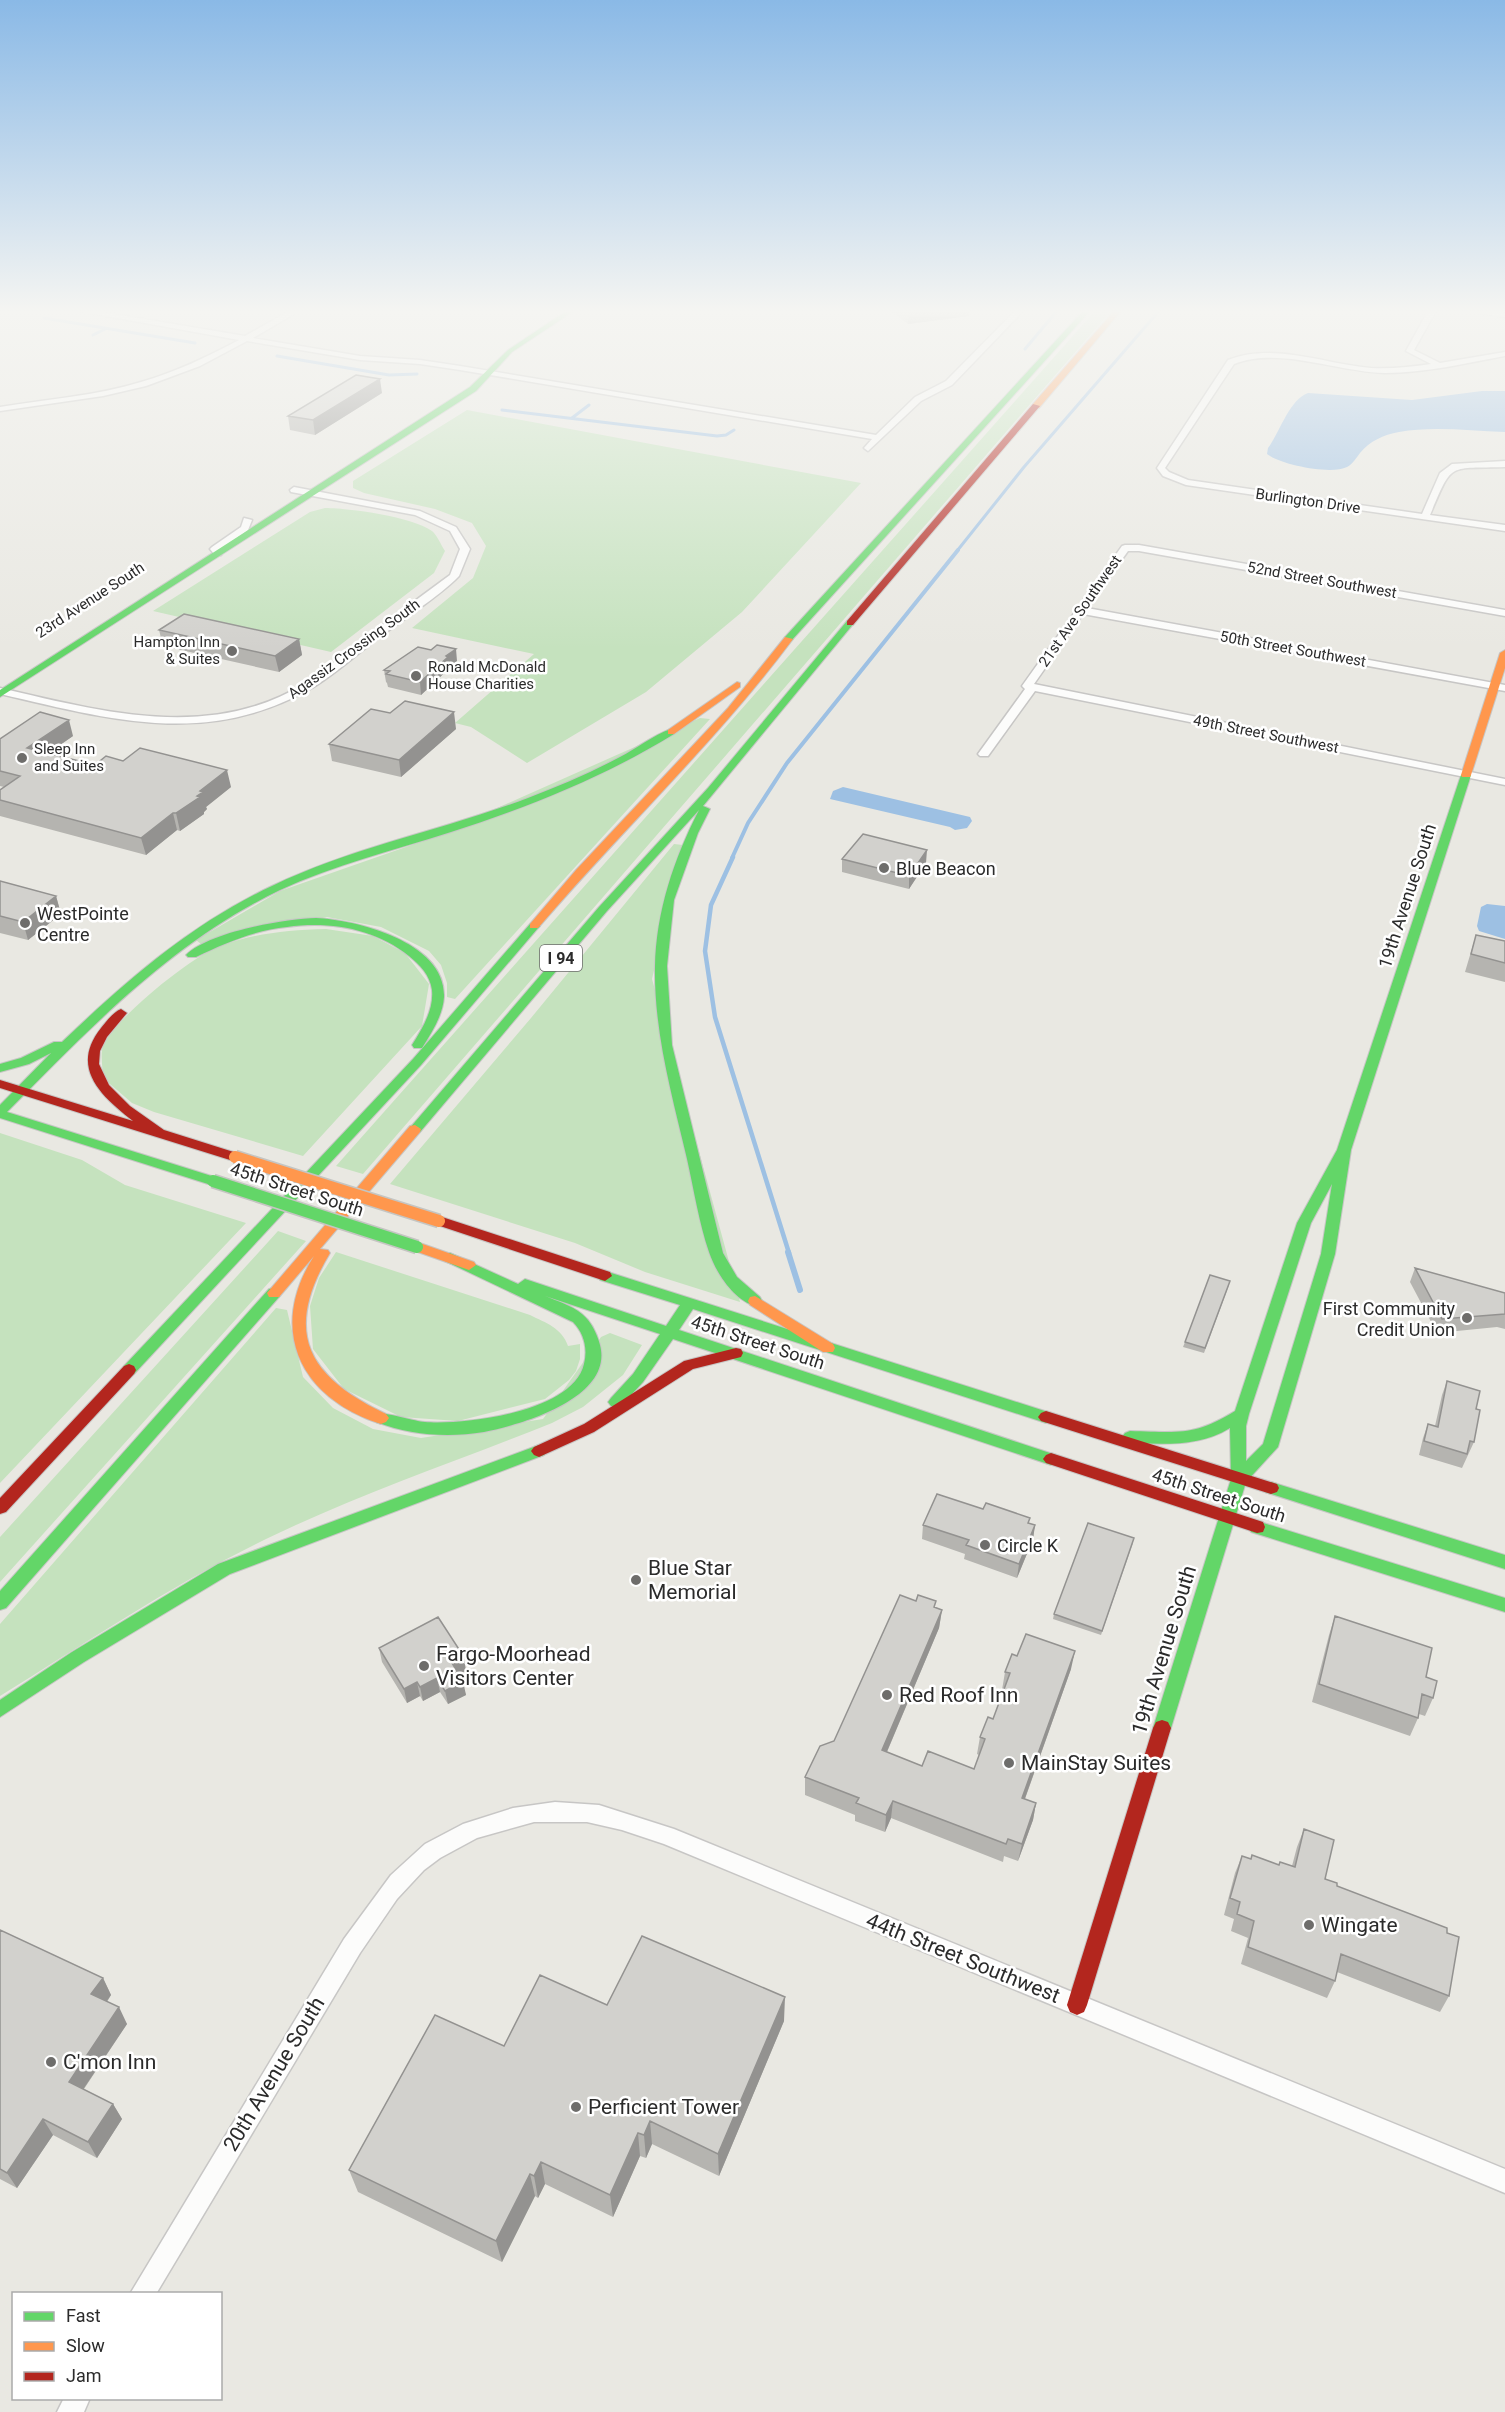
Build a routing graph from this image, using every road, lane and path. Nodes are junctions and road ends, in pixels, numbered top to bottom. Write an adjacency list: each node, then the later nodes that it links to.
1 (400, 424): 11 (main road, 23rd Avenue South)
2 (419, 424): 12 (main road, 23rd Avenue South)
3 (792, 424): 8 (street)
4 (893, 424): 8 (street)
5 (986, 424): 23 (main road, I 94)
6 (1023, 424): 30 (main road, I 94)
7 (1190, 424): 13 (street, Burlington Drive)
8 (878, 438): 9 (street)
9 (868, 448)
10 (1505, 464): 13 (street)
11 (294, 490): 12 (street, Agassiz Crossing South); 14 (main road, 23rd Avenue South)
12 (310, 493): 18 (main road, 23rd Avenue South); 27 (street, Agassiz Crossing South)
13 (1425, 517): 15 (street, Burlington Drive)
14 (247, 520): 17 (main road, 23rd Avenue South); 18 (street, 23rd Avenue South)
15 (1505, 528)
16 (1138, 548): 20 (street, 21st Ave Southwest); 21 (street, 52nd Street Southwest)
17 (199, 551): 19 (street, 23rd Avenue South); 24 (main road, 23rd Avenue South)
18 (218, 552): 19 (main road, 23rd Avenue South)
19 (178, 579): 27 (main road, 23rd Avenue South)
20 (1080, 610): 25 (street, 21st Ave Southwest); 26 (street, 50th Street Southwest)
21 (1505, 613)
22 (1505, 653): 26 (main road, 19th Avenue South)
23 (775, 654): 34 (main road); 37 (main road, I 94)
24 (0, 678)
25 (1030, 686): 28 (street, 21st Ave Southwest); 29 (street, 49th Street Southwest)
26 (1500, 687): 29 (main road, 19th Avenue South)
27 (1, 692)
28 (984, 754)
29 (1465, 774): 31 (street, 49th Street Southwest); 41 (main road, 19th Avenue South)
30 (720, 780): 42 (main road, I 94); 46 (main road)
31 (1505, 782)
32 (144, 992): 37 (main road)
33 (128, 1006): 40 (main road)
34 (84, 1029): 35 (main road); 38 (main road)
35 (0, 1068)
36 (0, 1084): 38 (main road, 45th Street South)
37 (391, 1090): 52 (main road, I 94)
38 (21, 1091): 39 (main road); 40 (main road, 45th Street South)
39 (0, 1113): 43 (main road, 45th Street South, bridge)
40 (160, 1134): 44 (main road, 45th Street South, bridge)
41 (1344, 1150): 48 (main road, 19th Avenue South); 51 (main road, 19th Avenue South)
42 (389, 1159): 43 (main road); 55 (main road, I 94)
43 (450, 1258): 45 (main road, 45th Street South)
44 (689, 1304): 45 (main road); 46 (main road, 45th Street South)
45 (670, 1332): 47 (main road, 45th Street South); 49 (main road)
46 (828, 1348): 50 (main road, 45th Street South)
47 (736, 1353): 49 (main road); 53 (main road, 45th Street South)
48 (1241, 1414): 50 (main road); 51 (main road, 19th Avenue South)
49 (602, 1419): 57 (main road)
50 (1108, 1437): 51 (main road, 45th Street South)
51 (1239, 1479): 53 (main road, 19th Avenue South); 54 (main road, 45th Street South)
52 (0, 1508)
53 (1227, 1517): 56 (main road, 45th Street South); 59 (main road, 19th Avenue South)
54 (1505, 1562)
55 (0, 1603)
56 (1505, 1605)
57 (0, 1709)
58 (417, 1862): 59 (street, 44th Street Southwest); 61 (street, 20th Avenue South)
59 (1077, 2005): 60 (street, 44th Street Southwest)
60 (1505, 2181)
61 (143, 2292)

